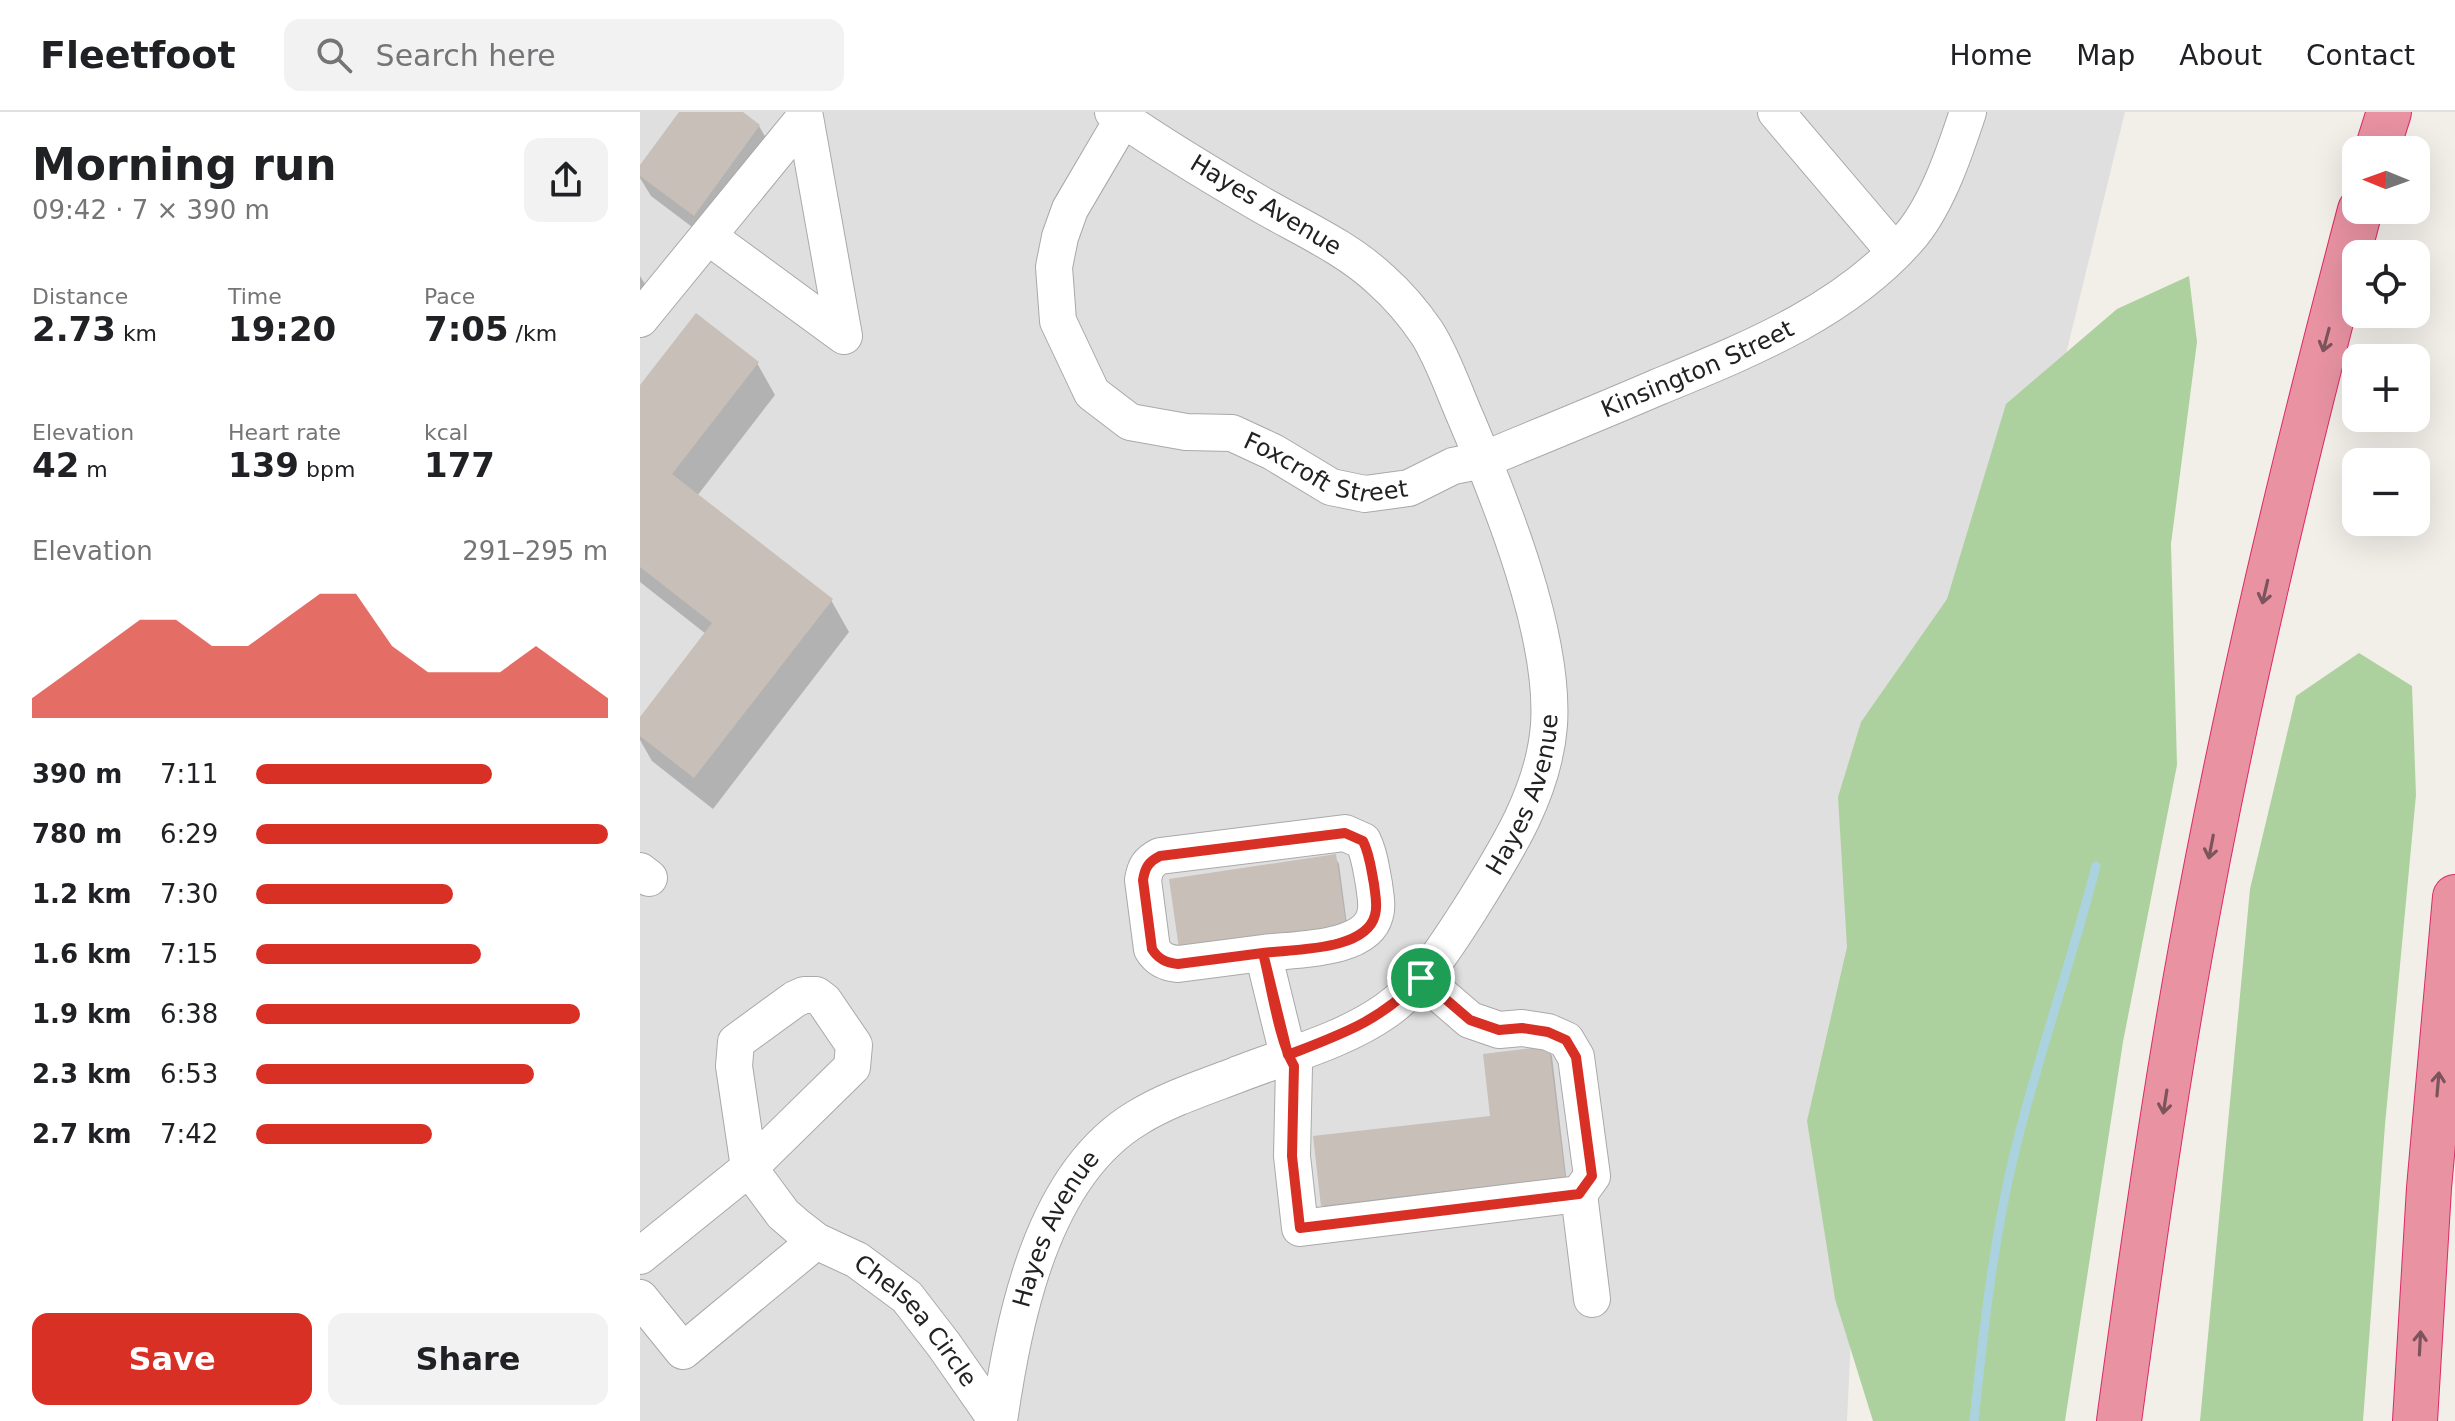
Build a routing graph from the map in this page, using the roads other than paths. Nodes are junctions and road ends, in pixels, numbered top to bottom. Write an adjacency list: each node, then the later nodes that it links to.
1 (1776, 112): 8 (street)
2 (1968, 112): 8 (street, Kinsington Street)
3 (2389, 112): 5 (highway)
4 (1121, 114): 10 (street, Hayes Avenue); 10 (street, Foxcroft Street)
5 (2381, 136)
6 (2356, 224): 21 (highway, one-way to 21)
7 (709, 237): 7 (street); 9 (street)
8 (1894, 251): 10 (street, Kinsington Street)
9 (640, 319)
10 (1483, 460): 13 (street, Hayes Avenue)
11 (2455, 897): 22 (highway, one-way to 11)
12 (1263, 953): 12 (street); 14 (street)
13 (1421, 978): 14 (street, Hayes Avenue); 15 (street)
14 (1288, 1055): 15 (street); 20 (street, Hayes Avenue)
15 (1579, 1194): 19 (street)
16 (816, 1241): 17 (street, Chelsea Circle); 18 (street); 20 (street, Chelsea Circle)
17 (640, 1256)
18 (640, 1298)
19 (1592, 1299)
20 (998, 1421)
21 (2119, 1421)
22 (2415, 1421)

